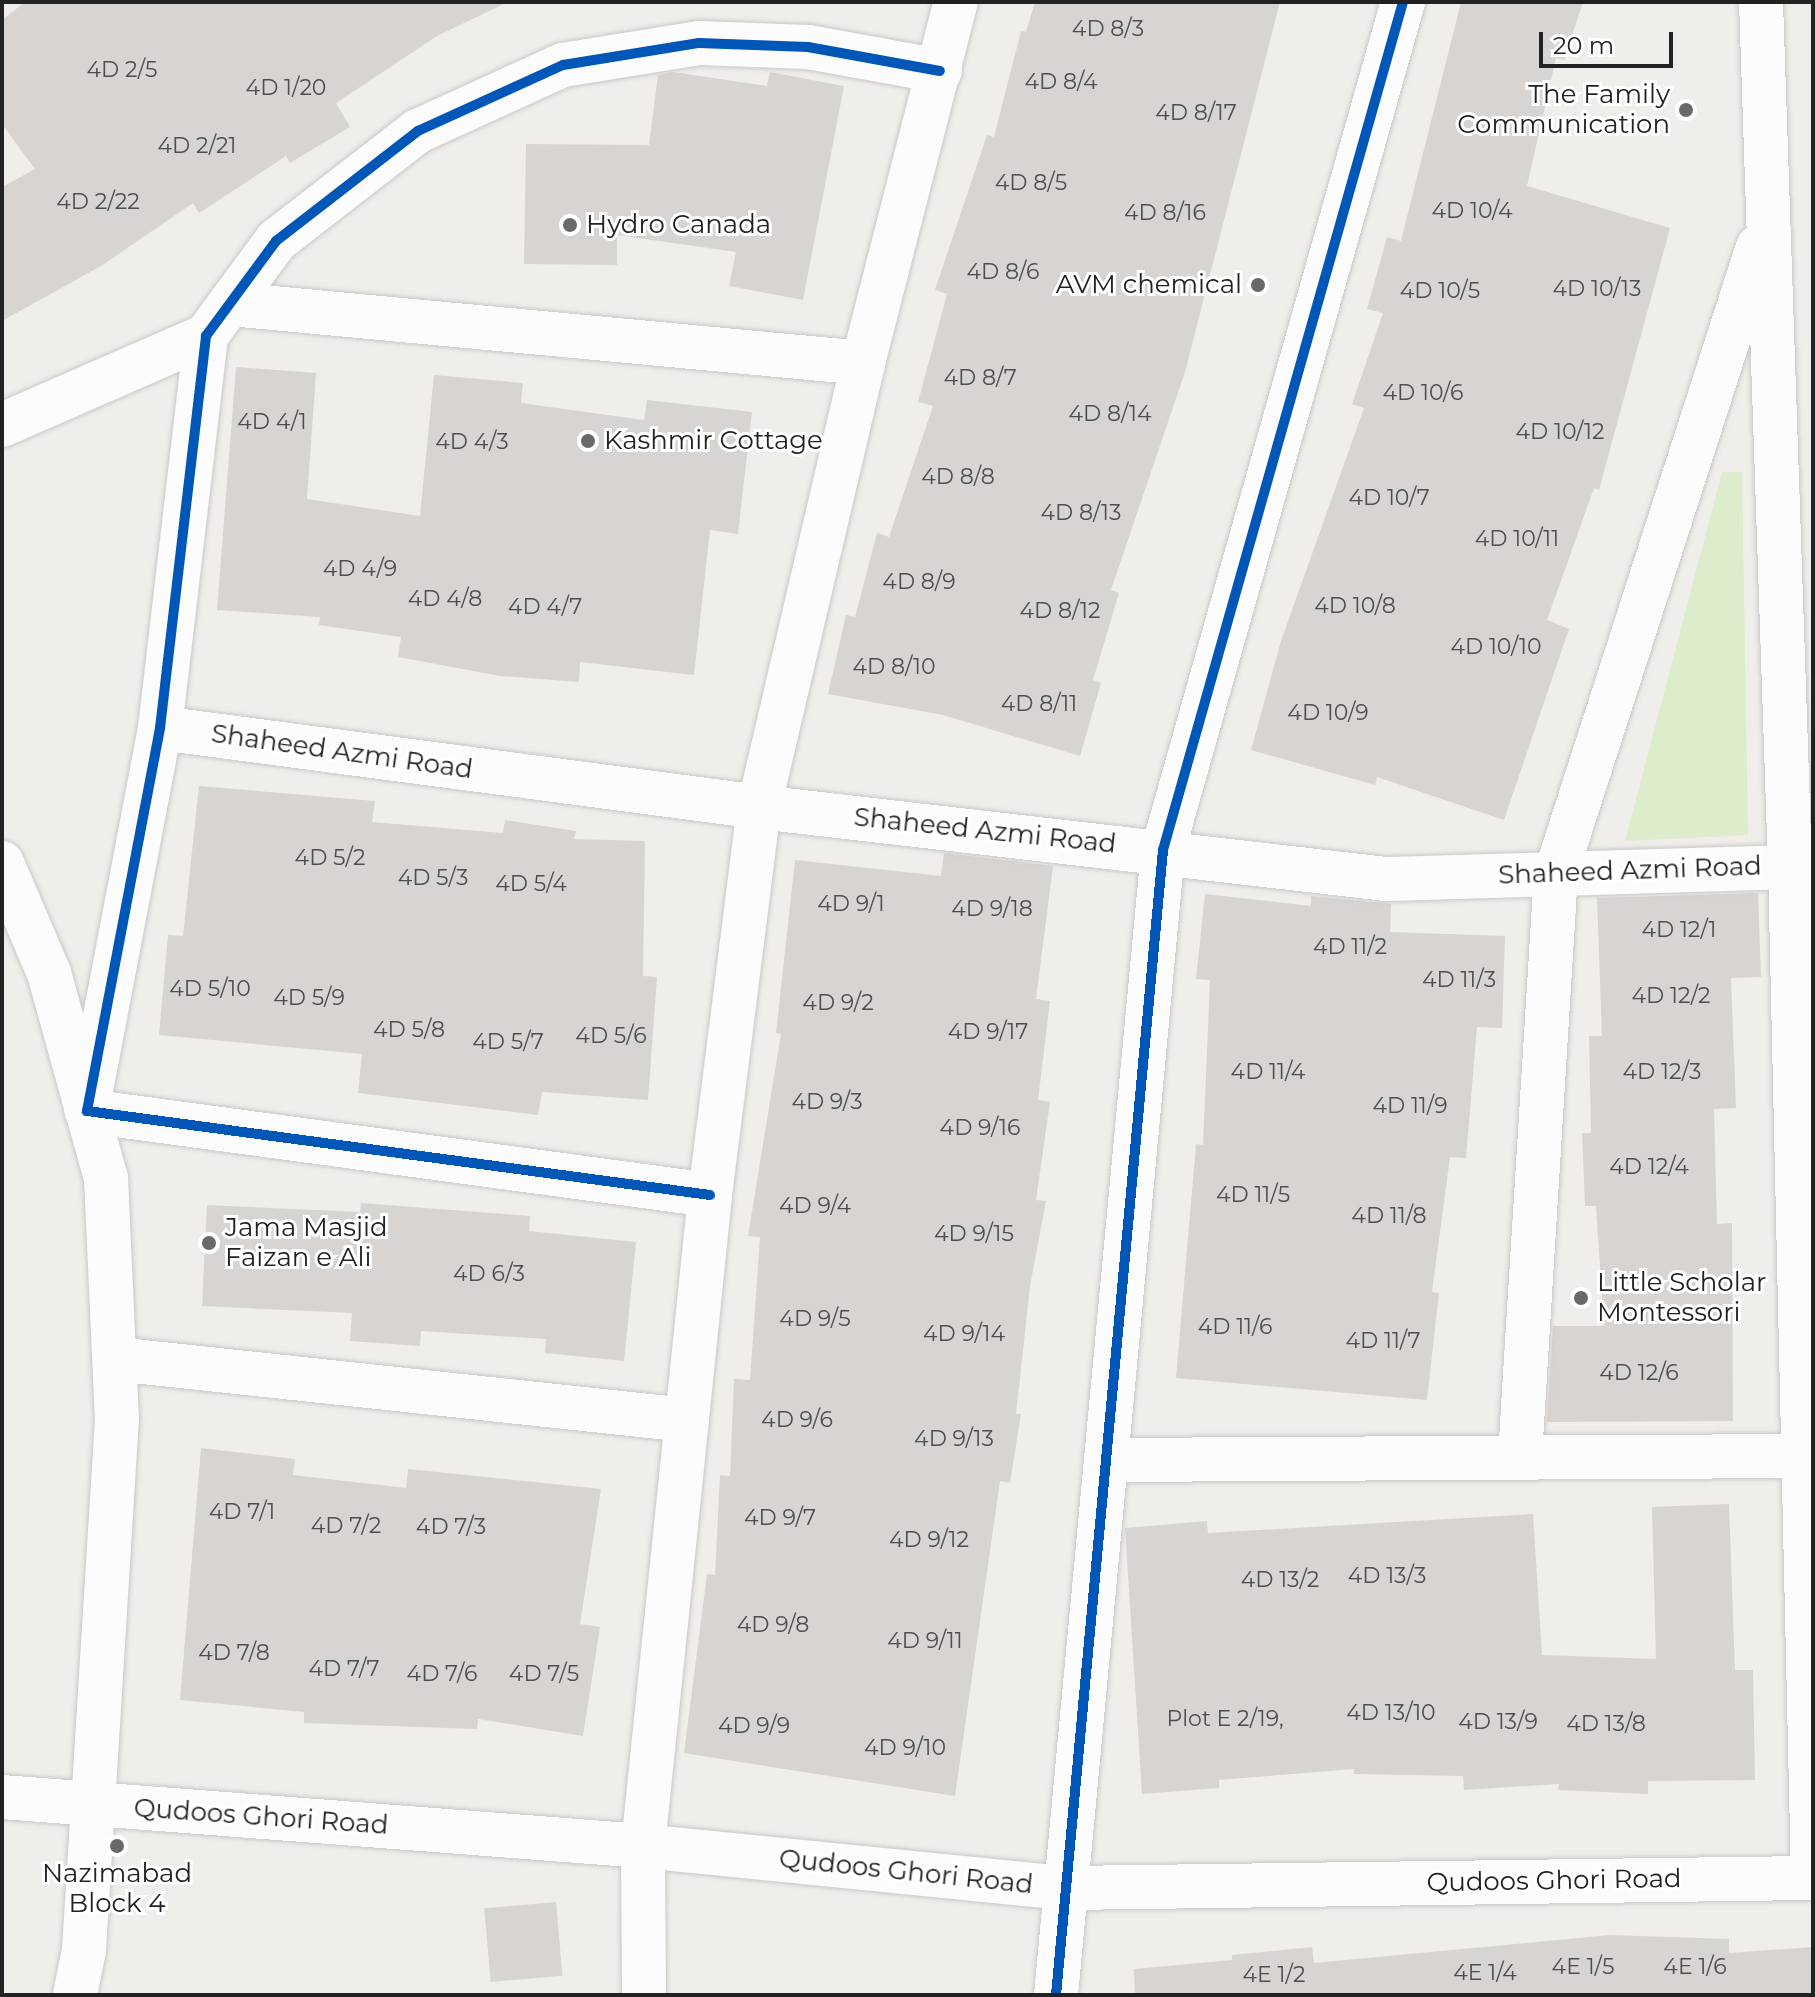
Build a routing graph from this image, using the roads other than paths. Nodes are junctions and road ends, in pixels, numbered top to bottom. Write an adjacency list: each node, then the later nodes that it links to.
1 (956, 2): 4 (street)
2 (1403, 2): 11 (street)
3 (1761, 2): 5 (street)
4 (940, 71): 6 (street); 7 (street)
5 (1767, 218): 13 (street); 14 (street)
6 (218, 320): 7 (street); 8 (street); 9 (street)
7 (863, 363): 10 (street)
8 (2, 425)
9 (160, 728): 10 (street, Shaheed Azmi Road); 15 (street)
10 (759, 807): 11 (street, Shaheed Azmi Road); 16 (street)
11 (1163, 850): 14 (street, Shaheed Azmi Road); 21 (street)
12 (2, 863): 15 (street)
13 (1802, 866): 14 (street, Shaheed Azmi Road); 20 (street)
14 (1556, 873): 19 (street)
15 (87, 1111): 16 (street); 17 (street)
16 (710, 1195): 18 (street)
17 (115, 1359): 18 (street); 23 (street)
18 (687, 1420): 24 (street)
19 (1520, 1456): 20 (street); 21 (street)
20 (1805, 1456): 25 (street)
21 (1106, 1460): 26 (street)
22 (2, 1797): 23 (street, Qudoos Ghori Road)
23 (92, 1805): 24 (street, Qudoos Ghori Road); 27 (street)
24 (643, 1846): 26 (street, Qudoos Ghori Road); 28 (street)
25 (1813, 1876): 26 (street, Qudoos Ghori Road)
26 (1066, 1888): 29 (street)
27 (75, 1995)
28 (644, 1995)
29 (1056, 1995)

